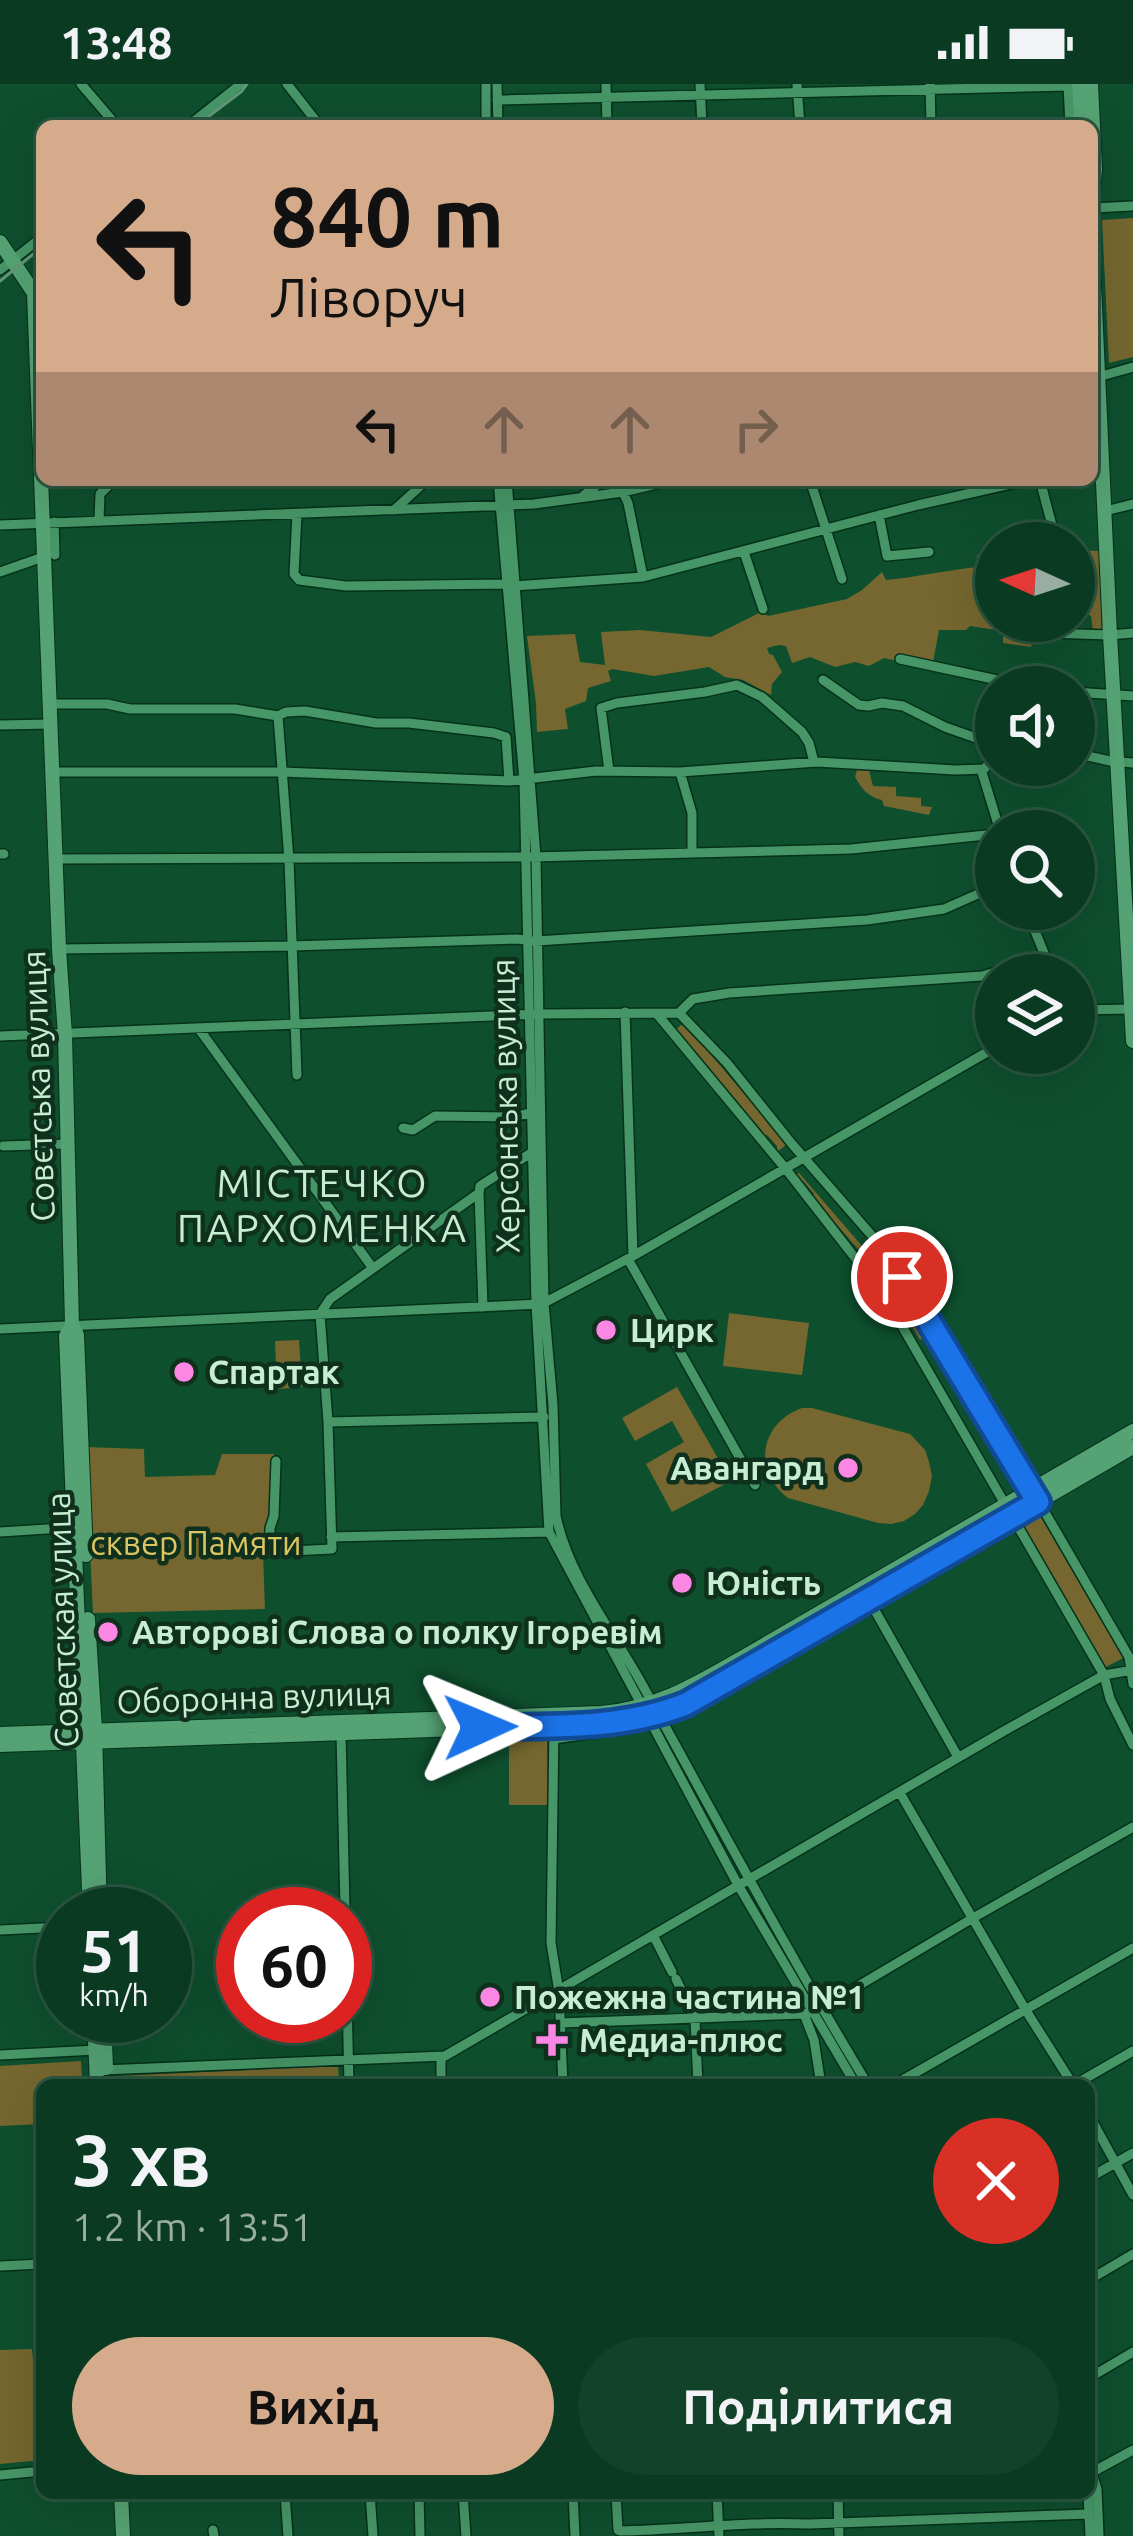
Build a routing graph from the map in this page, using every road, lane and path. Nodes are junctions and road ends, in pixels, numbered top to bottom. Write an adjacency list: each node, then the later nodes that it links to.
1 (81, 84): 14 (street)
2 (241, 84): 15 (street)
3 (286, 84): 16 (street)
4 (486, 84): 17 (street)
5 (497, 84): 12 (street)
6 (606, 84): 13 (street)
7 (1091, 84): 25 (main road)
8 (1072, 85): 9 (street); 23 (street); 24 (main road)
9 (930, 86): 10 (street); 22 (street)
10 (797, 89): 11 (street); 21 (street)
11 (700, 90): 13 (street); 20 (street)
12 (497, 100): 13 (street); 18 (street)
13 (607, 100): 19 (street)
14 (111, 120)
15 (196, 120)
16 (315, 120)
17 (486, 120)
18 (498, 120)
19 (608, 120)
20 (702, 120)
21 (800, 120)
22 (931, 120)
23 (1070, 120)
24 (1080, 120)
25 (1093, 120)
26 (1098, 204): 27 (street)
27 (1133, 206)
28 (0, 242): 30 (main road, Совєтська вулиця)
29 (36, 242): 30 (street)
30 (13, 259): 31 (street); 32 (main road, Совєтська вулиця)
31 (0, 270)
32 (36, 332)
33 (1133, 368): 34 (street)
34 (1098, 376)
35 (1098, 469): 51 (main road)
36 (45, 486): 55 (main road, Совєтська вулиця)
37 (108, 486): 54 (street)
38 (412, 486): 50 (street)
39 (498, 486): 49 (street, Херсонська вулиця)
40 (506, 486): 49 (street, Херсонська вулиця)
41 (596, 486): 47 (street)
42 (648, 486): 46 (street)
43 (812, 486): 58 (street)
44 (1003, 486): 53 (street)
45 (1042, 486): 56 (street)
46 (623, 492): 47 (street); 63 (street)
47 (580, 497): 49 (street)
48 (1133, 505): 51 (street)
49 (503, 506): 50 (street); 65 (street, Херсонська вулиця)
50 (394, 510): 52 (street)
51 (1105, 511): 69 (main road)
52 (297, 514): 54 (street); 65 (street)
53 (879, 515): 58 (street); 60 (street)
54 (99, 520): 55 (street)
55 (48, 522): 57 (street); 61 (main road, Совєтська вулиця)
56 (1051, 522)
57 (0, 525)
58 (826, 529): 59 (street); 64 (street)
59 (744, 552): 63 (street); 66 (street)
60 (929, 552)
61 (49, 556): 62 (street); 76 (main road, Совєтська вулиця)
62 (0, 572)
63 (643, 577): 65 (street)
64 (842, 579)
65 (510, 585): 90 (street, Херсонська вулиця)
66 (763, 609)
67 (1133, 634): 69 (street)
68 (1095, 635): 69 (street)
69 (1110, 635): 74 (main road)
70 (900, 659): 71 (street)
71 (975, 675)
72 (823, 680): 80 (street)
73 (1095, 694): 74 (street)
74 (1113, 696): 75 (street); 83 (main road)
75 (1133, 696)
76 (50, 704): 77 (street); 78 (main road, Совєтська вулиця)
77 (278, 716): 87 (street); 91 (street)
78 (50, 724): 79 (street); 86 (main road, Совєтська вулиця)
79 (0, 725)
80 (975, 737)
81 (1095, 758): 83 (street)
82 (814, 762): 85 (street); 88 (street); 89 (street)
83 (1116, 762): 84 (street); 102 (main road)
84 (1133, 763)
85 (975, 769)
86 (52, 772): 87 (street); 95 (main road, Совєтська вулиця)
87 (282, 772): 91 (street); 96 (street)
88 (608, 772): 89 (street); 90 (street)
89 (680, 772): 93 (street)
90 (528, 779): 91 (street); 94 (street, Херсонська вулиця)
91 (509, 781)
92 (975, 835): 93 (street)
93 (692, 852): 94 (street)
94 (531, 857): 96 (street); 98 (street, Херсонська вулиця)
95 (56, 859): 96 (street); 100 (main road, Совєтська вулиця)
96 (289, 860): 99 (street)
97 (975, 895): 98 (street)
98 (532, 941): 99 (street); 107 (street, Херсонська вулиця)
99 (292, 946): 100 (street); 108 (street)
100 (59, 949): 110 (main road, Совєтська вулиця)
101 (975, 976): 106 (street)
102 (1132, 1009): 103 (street); 112 (main road)
103 (1095, 1010)
104 (625, 1012): 105 (street); 107 (street); 123 (street)
105 (656, 1013): 106 (street); 121 (street)
106 (679, 1013): 120 (street)
107 (535, 1014): 108 (street); 115 (street, Херсонська вулиця); 125 (street, Херсонська вулиця)
108 (295, 1025): 109 (street); 114 (street)
109 (200, 1029): 110 (street); 124 (street)
110 (65, 1035): 111 (street); 117 (main road, Совєтська вулиця)
111 (0, 1036)
112 (1133, 1041)
113 (975, 1059): 120 (street)
114 (297, 1075)
115 (533, 1112): 116 (street); 119 (street, Херсонська вулиця)
116 (403, 1128)
117 (68, 1144): 118 (street); 128 (main road, Совєтська вулиця)
118 (4, 1146)
119 (534, 1151): 122 (street); 125 (street, Херсонська вулиця)
120 (805, 1156): 121 (street); 136 (street)
121 (785, 1168): 123 (street); 137 (street)
122 (479, 1193): 124 (street); 126 (street)
123 (630, 1257): 125 (street); 135 (street)
124 (372, 1268): 127 (street)
125 (540, 1304): 126 (street); 130 (street, Херсонська вулиця); 146 (street, Херсонська вулиця)
126 (483, 1306): 127 (street)
127 (320, 1314): 128 (street); 131 (street)
128 (72, 1325): 129 (street); 138 (main road, Советская улица)
129 (0, 1329)
130 (544, 1417): 131 (street); 140 (street, Херсонська вулиця)
131 (328, 1422): 141 (street)
132 (1133, 1431): 136 (main road, Оборонна вулиця)
133 (1133, 1447): 136 (main road, Оборонна вулиця)
134 (275, 1461): 141 (street)
135 (755, 1485)
136 (1035, 1496): 137 (main road, Оборонна вулиця); 143 (street)
137 (1008, 1511): 142 (main road, Оборонна вулиця); 144 (street); 146 (main road, Оборонна вулиця)
138 (80, 1526): 139 (street); 150 (main road)
139 (0, 1532)
140 (549, 1532): 141 (street); 146 (street, Херсонська вулиця)
141 (331, 1543)
142 (868, 1599): 146 (main road, Оборонна вулиця); 153 (street)
143 (1132, 1670): 144 (street); 145 (street)
144 (1104, 1675): 152 (street); 153 (street)
145 (1133, 1684)
146 (651, 1710): 148 (main road, Оборонна вулиця); 148 (main road, Оборонна вулиця); 156 (street)
147 (341, 1726): 148 (main road, Оборонна вулиця); 150 (main road, Оборонна вулиця); 175 (street)
148 (553, 1726): 164 (street)
149 (0, 1734): 150 (main road)
150 (89, 1736): 151 (main road); 157 (main road); 158 (main road, Советская улица)
151 (0, 1745)
152 (1133, 1745)
153 (958, 1757): 154 (street)
154 (900, 1793): 156 (street); 159 (street)
155 (1133, 1827): 159 (street)
156 (743, 1882): 162 (street); 166 (street)
157 (90, 1887)
158 (98, 1887)
159 (973, 1918): 165 (street); 166 (street)
160 (36, 1928): 161 (street)
161 (0, 1930)
162 (653, 1935): 164 (street); 167 (street)
163 (1133, 1948): 165 (street)
164 (559, 1992): 168 (street); 174 (street)
165 (1025, 2009): 184 (street); 185 (street)
166 (813, 2011): 167 (street); 181 (street); 182 (street); 183 (street)
167 (694, 2019): 168 (street); 180 (street)
168 (560, 2024): 179 (street)
169 (96, 2043): 171 (main road)
170 (103, 2043): 176 (main road)
171 (96, 2050): 173 (street); 176 (main road)
172 (1133, 2051): 186 (street)
173 (0, 2055)
174 (441, 2057): 175 (street); 178 (street)
175 (349, 2061): 176 (street); 177 (street)
176 (101, 2077)
177 (349, 2079)
178 (441, 2079)
179 (562, 2079)
180 (698, 2079)
181 (820, 2079)
182 (853, 2079)
183 (864, 2079)
184 (905, 2079)
185 (1070, 2079)
186 (1084, 2079)
187 (1095, 2126): 189 (street)
188 (1133, 2153): 189 (street)
189 (1115, 2164): 190 (street); 191 (street)
190 (1095, 2175)
191 (1133, 2195)
192 (1133, 2254): 195 (street)
193 (36, 2264): 194 (street)
194 (0, 2266)
195 (1095, 2276)
196 (1133, 2352): 197 (street)
197 (1095, 2374)
198 (1133, 2450): 199 (street)
199 (1095, 2468)
200 (36, 2472): 201 (street)
201 (0, 2475)
202 (1095, 2484): 223 (street)
203 (117, 2499): 216 (main road)
204 (286, 2499): 217 (street)
205 (370, 2499): 218 (street)
206 (419, 2499): 219 (street)
207 (463, 2499): 220 (street)
208 (573, 2499): 221 (street)
209 (616, 2499): 215 (street)
210 (717, 2499): 215 (street)
211 (838, 2499): 214 (street)
212 (1089, 2499): 213 (street)
213 (1090, 2514): 214 (street); 223 (street)
214 (838, 2523): 215 (street); 222 (street)
215 (719, 2531)
216 (118, 2536)
217 (288, 2536)
218 (373, 2536)
219 (420, 2536)
220 (466, 2536)
221 (575, 2536)
222 (839, 2536)
223 (1094, 2536)

